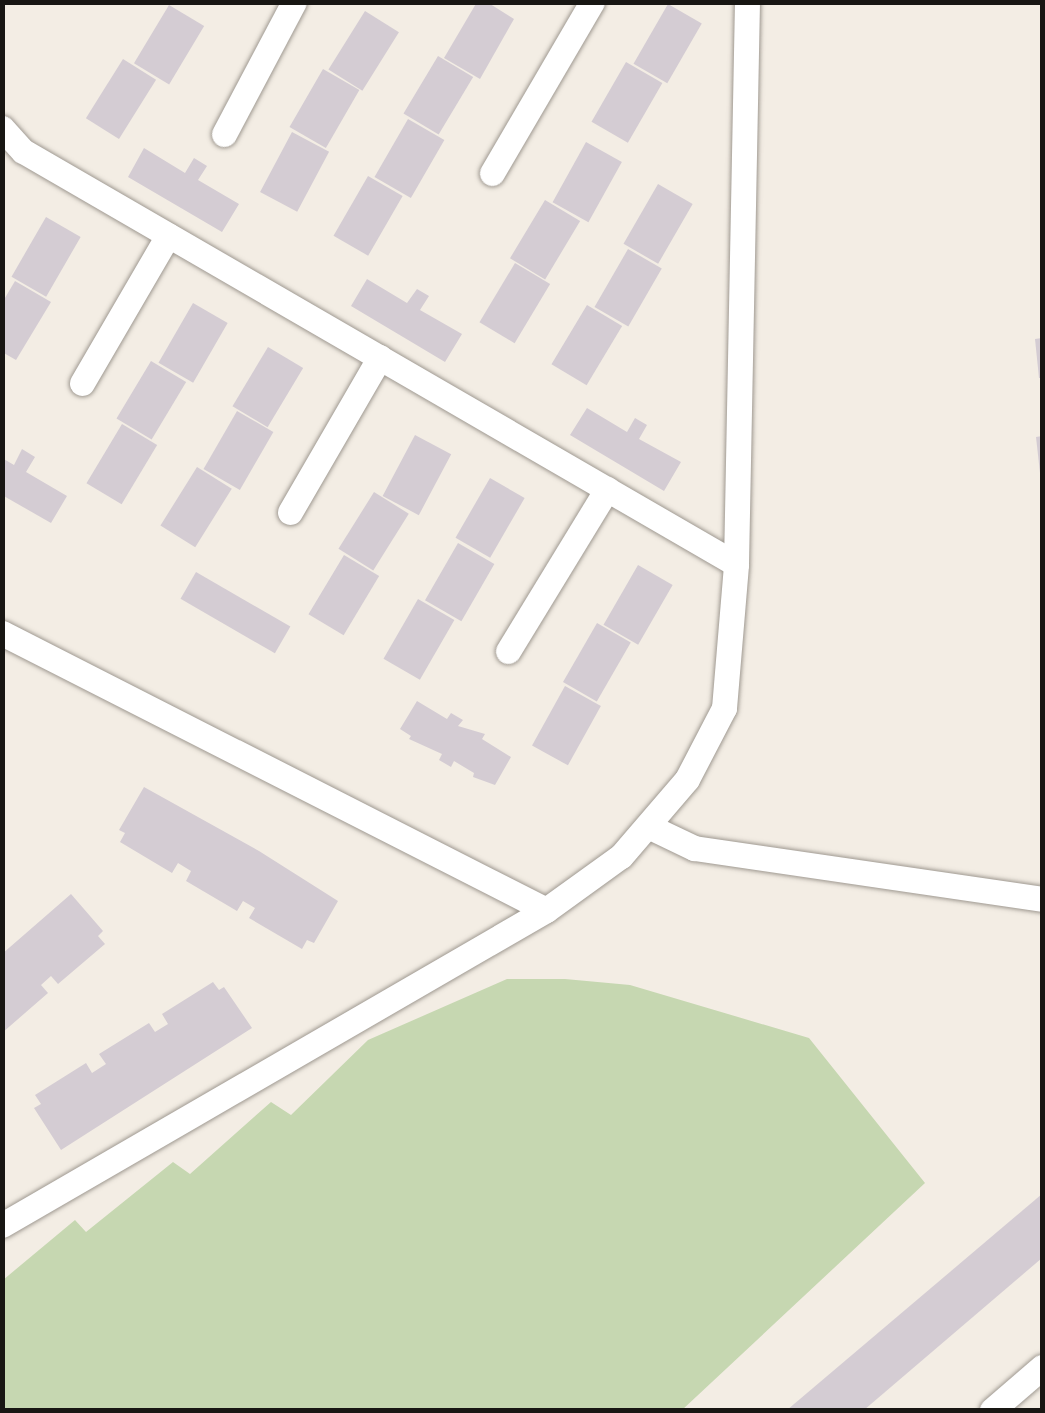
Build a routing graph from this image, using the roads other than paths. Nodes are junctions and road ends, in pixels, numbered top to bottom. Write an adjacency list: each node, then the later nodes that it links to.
1 (294, 2): 5 (street)
2 (592, 2): 6 (street)
3 (747, 2): 12 (street)
4 (2, 128): 7 (street)
5 (224, 134)
6 (492, 174)
7 (168, 234): 8 (street); 9 (street)
8 (380, 358): 10 (street); 11 (street)
9 (82, 384)
10 (607, 488): 12 (street); 14 (street)
11 (290, 512)
12 (736, 564): 15 (street)
13 (2, 633): 17 (street)
14 (508, 651)
15 (650, 827): 16 (street); 17 (street)
16 (1042, 899)
17 (546, 910): 18 (street)
18 (2, 1226)
19 (1042, 1368): 20 (street)
20 (992, 1410)

